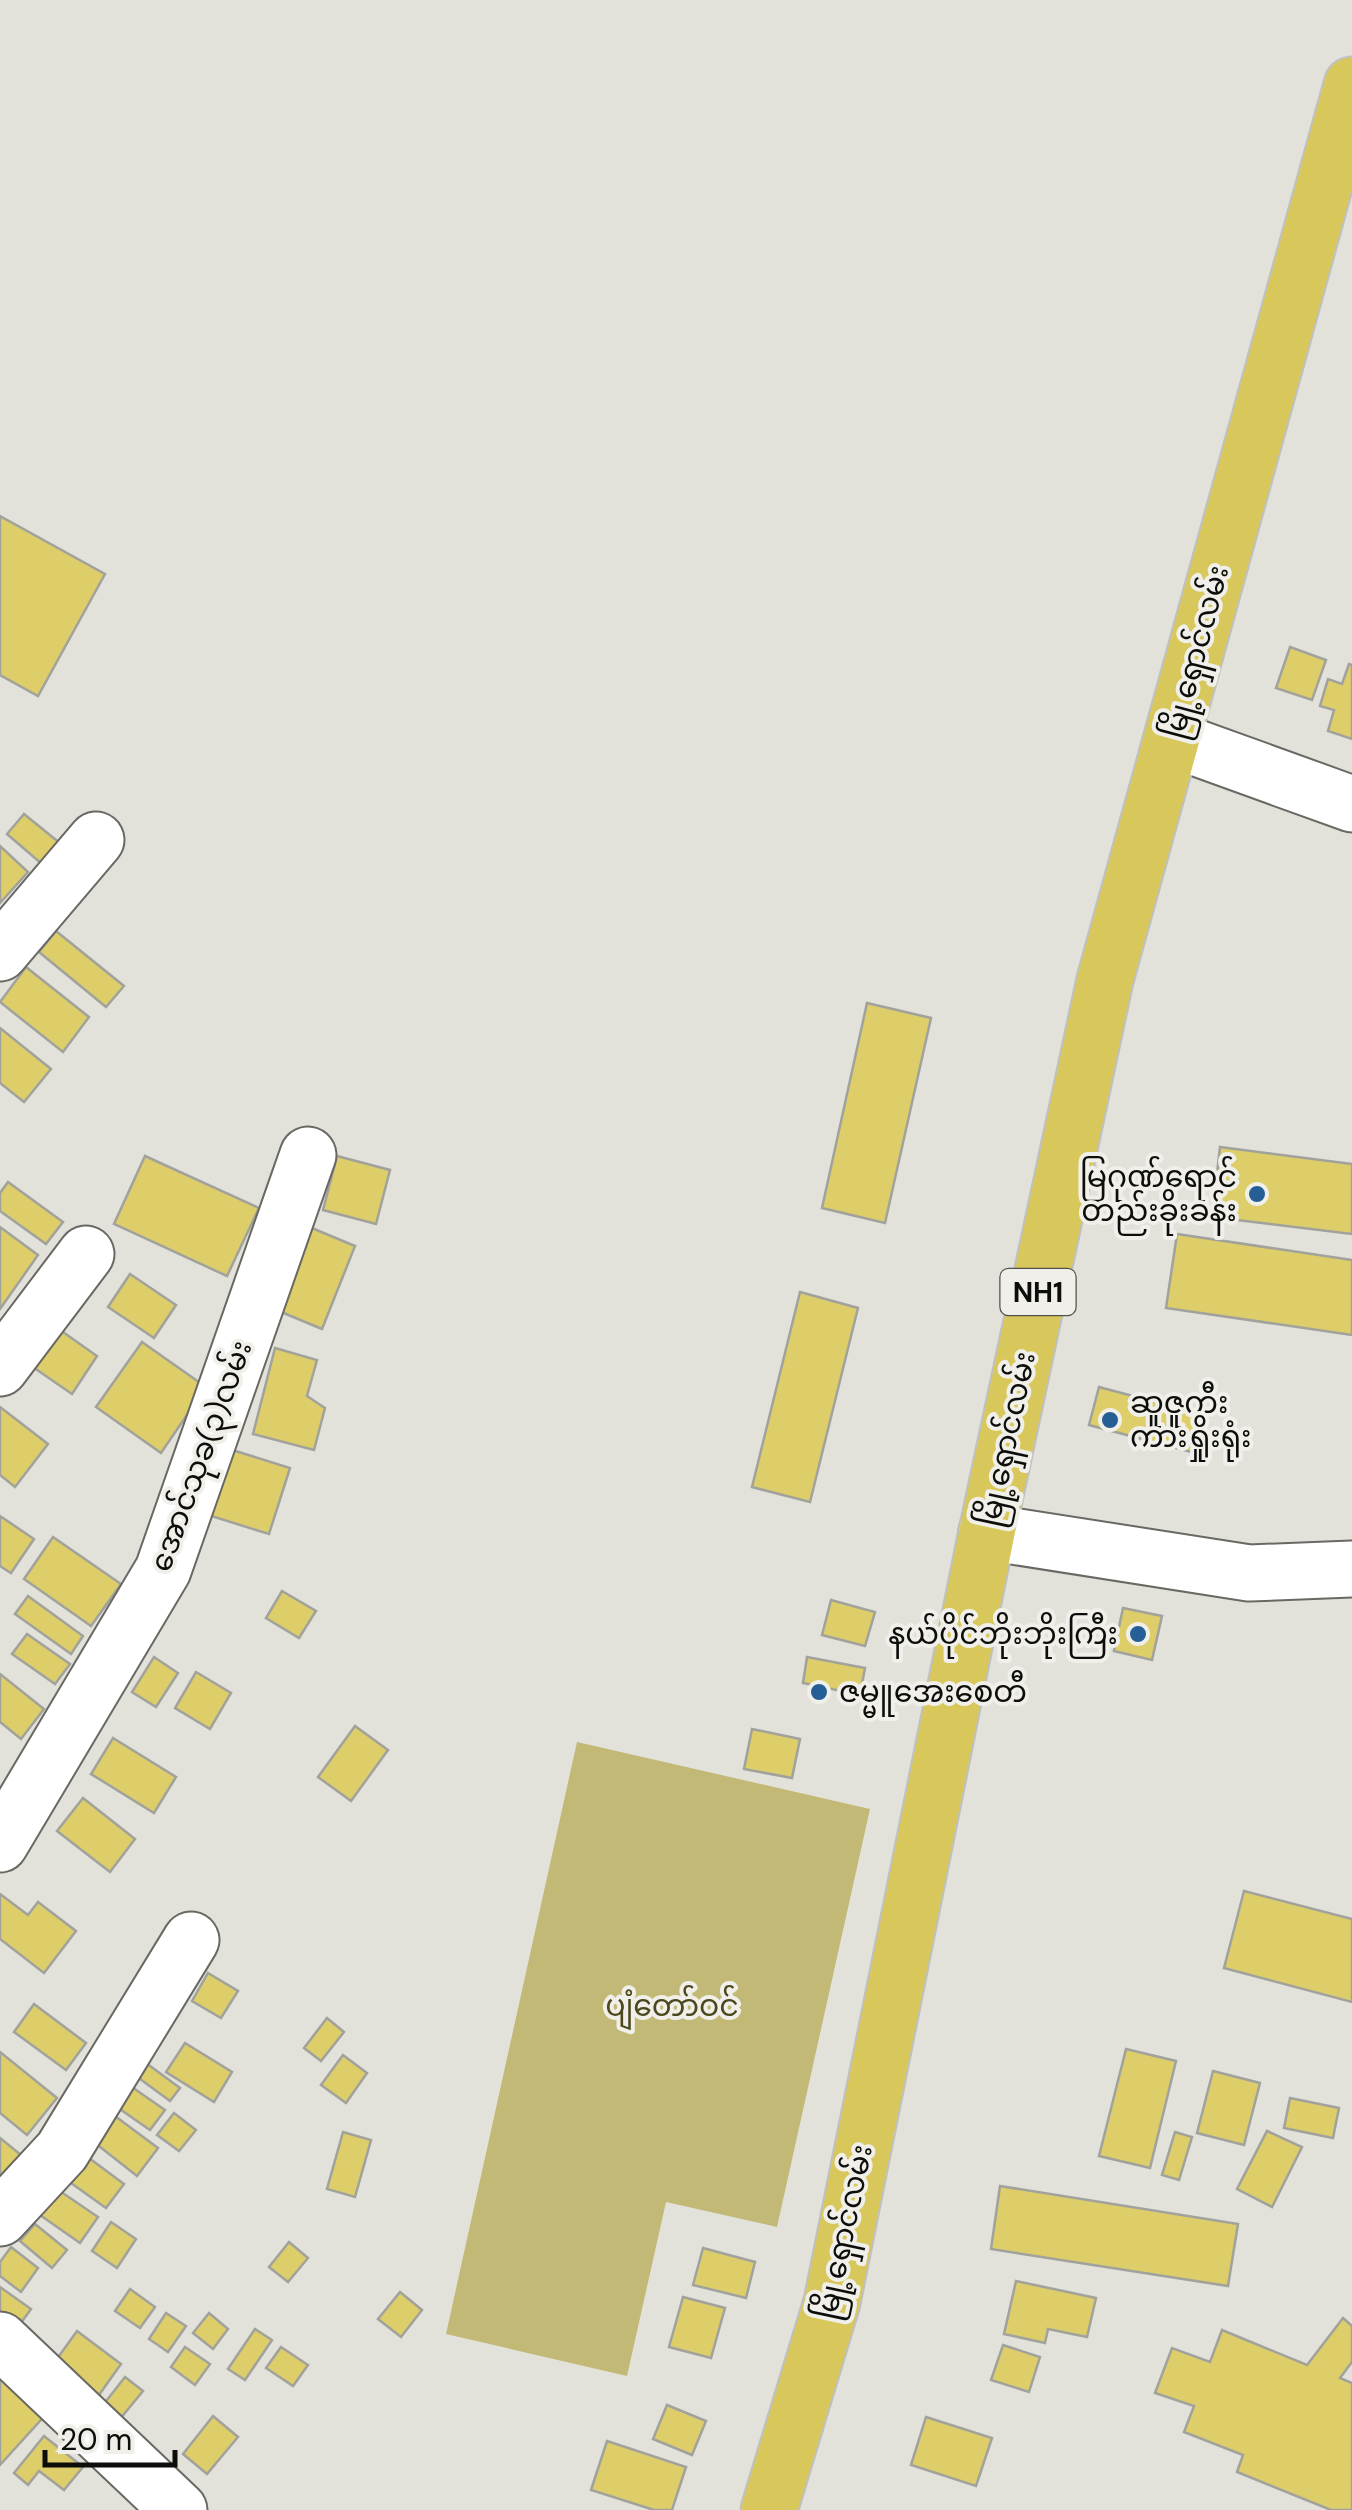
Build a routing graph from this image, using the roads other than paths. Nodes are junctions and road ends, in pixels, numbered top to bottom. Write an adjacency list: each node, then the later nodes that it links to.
1 (1352, 85): 2 (highway, မြို့ရှောင်လမ်း / NH1)
2 (1172, 740): 3 (street); 9 (highway, မြို့ရှောင်လမ်း / NH1)
3 (1352, 804)
4 (96, 840): 5 (street)
5 (0, 953)
6 (308, 1155): 11 (street, အောင်သုခ(၃)လမ်း)
7 (86, 1254): 8 (street)
8 (0, 1368)
9 (986, 1532): 10 (street); 16 (highway, မြို့ရှောင်လမ်း / NH1)
10 (1352, 1570)
11 (2, 1838)
12 (191, 1940): 13 (street)
13 (0, 2218)
14 (0, 2340): 15 (street)
15 (179, 2510)
16 (769, 2510)

